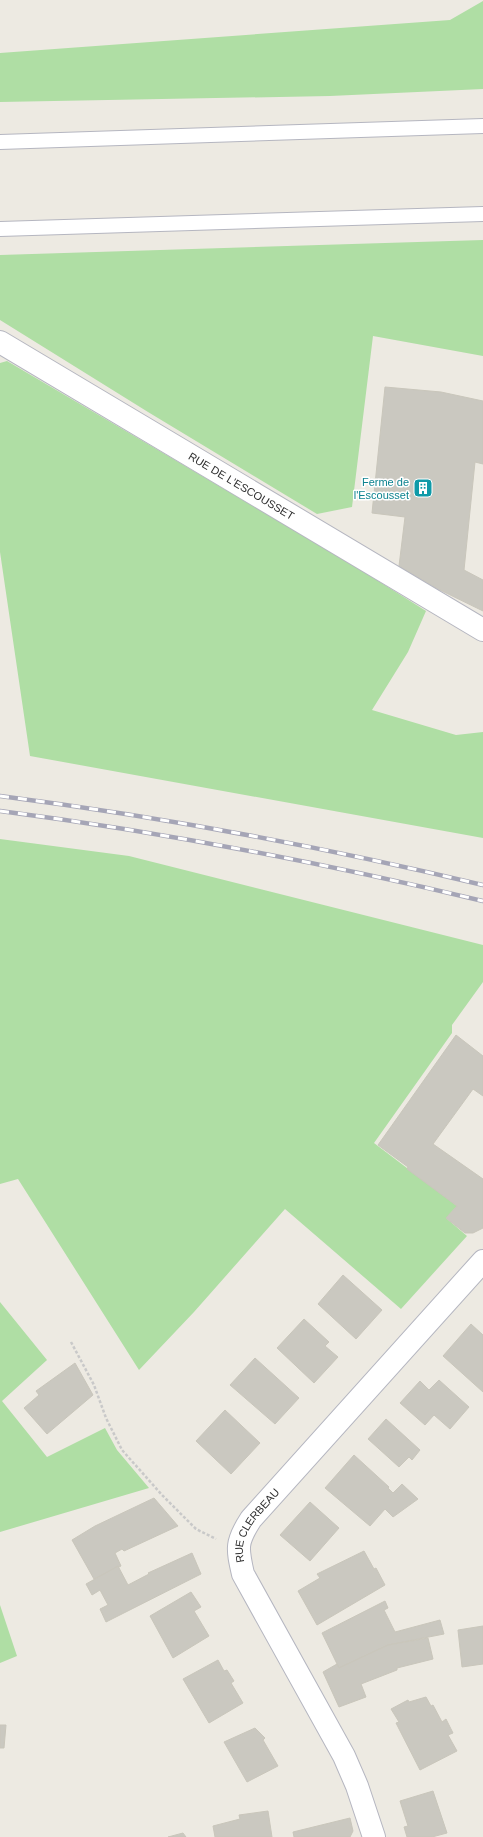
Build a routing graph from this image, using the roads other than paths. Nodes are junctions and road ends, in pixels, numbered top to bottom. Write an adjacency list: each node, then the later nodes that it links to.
1 (483, 126): 2 (lane)
2 (0, 142)
3 (483, 214): 4 (lane)
4 (0, 229)
5 (0, 342): 6 (street, RUE DE L'ESCOUSSET)
6 (483, 630)
7 (483, 1262): 8 (street, RUE CLERBEAU)
8 (374, 1837)

